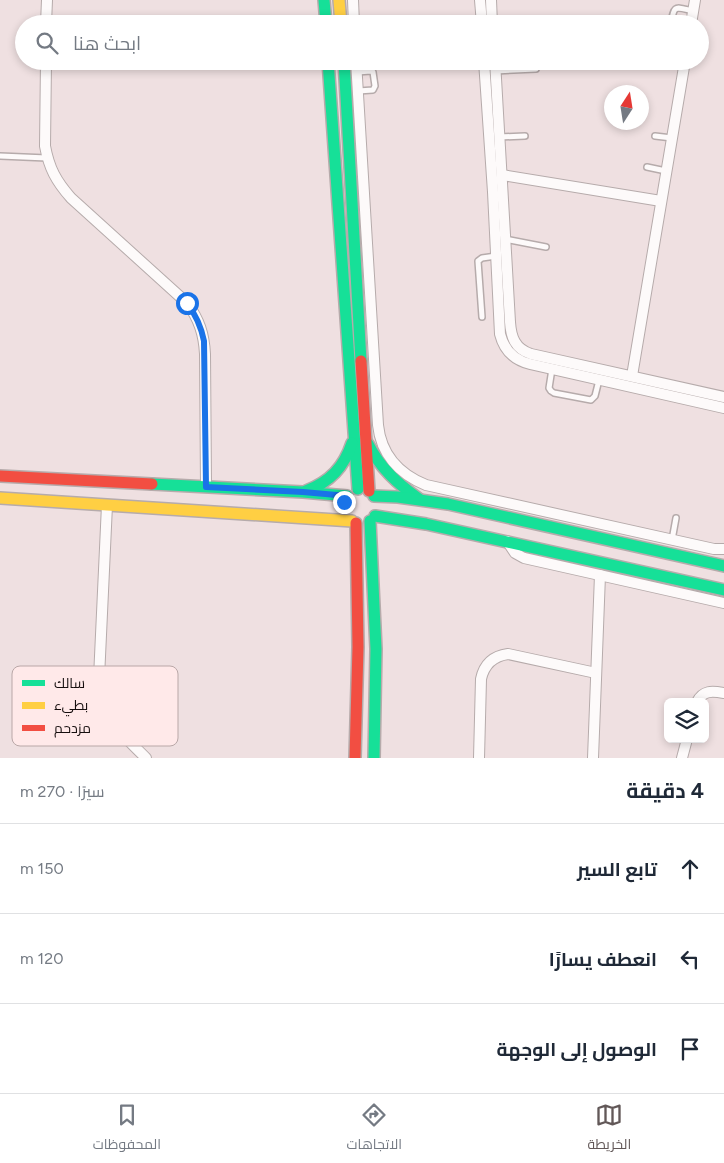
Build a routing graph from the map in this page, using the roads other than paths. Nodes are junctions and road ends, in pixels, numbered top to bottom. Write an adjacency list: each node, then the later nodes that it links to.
1 (47, 0): 9 (street)
2 (324, 0): 10 (street)
3 (340, 0): 11 (street)
4 (353, 0): 12 (street)
5 (480, 0): 13 (street)
6 (491, 0): 14 (street)
7 (695, 0): 8 (street)
8 (693, 11): 15 (lane); 16 (street)
9 (46, 15)
10 (325, 15)
11 (341, 15)
12 (354, 15)
13 (481, 15)
14 (492, 15)
15 (672, 15)
16 (692, 15)
17 (46, 70): 31 (street)
18 (329, 70): 40 (street)
19 (344, 70): 40 (street)
20 (356, 70): 25 (street)
21 (367, 70): 25 (lane)
22 (485, 70): 38 (street)
23 (495, 70): 28 (street)
24 (683, 70): 29 (street)
25 (358, 91): 61 (street)
26 (525, 136): 28 (lane)
27 (655, 136): 29 (lane)
28 (499, 137): 34 (street)
29 (672, 138): 33 (street)
30 (0, 156): 31 (lane)
31 (47, 158): 49 (street)
32 (648, 167): 33 (lane)
33 (666, 171): 35 (street)
34 (502, 175): 35 (street); 36 (street)
35 (661, 201): 42 (street)
36 (505, 239): 37 (lane); 42 (street)
37 (546, 247)
38 (496, 256): 39 (lane); 41 (street)
39 (482, 317)
40 (355, 367): 46 (street); 47 (street)
41 (552, 369): 43 (street); 43 (lane)
42 (632, 376): 44 (street)
43 (599, 380): 45 (street)
44 (724, 397)
45 (724, 408)
46 (354, 432): 50 (street); 51 (street)
47 (366, 439): 51 (street); 53 (street)
48 (0, 476): 49 (street)
49 (206, 487): 50 (street)
50 (303, 492): 54 (street)
51 (367, 492): 53 (street); 54 (street); 57 (street)
52 (0, 498): 56 (street)
53 (422, 500): 55 (street)
54 (345, 503): 59 (street)
55 (448, 504): 60 (street); 64 (street)
56 (108, 505): 59 (street); 70 (street)
57 (372, 518): 59 (street); 60 (street); 69 (street)
58 (676, 518): 61 (lane)
59 (354, 522): 68 (street)
60 (426, 524): 62 (street)
61 (672, 540): 63 (street)
62 (507, 542): 65 (street); 66 (street)
63 (724, 549)
64 (724, 566)
65 (600, 575): 67 (street); 71 (street)
66 (724, 590)
67 (724, 603)
68 (358, 647): 69 (street); 77 (street)
69 (376, 649): 78 (street)
70 (100, 666)
71 (596, 673): 79 (street); 80 (street)
72 (724, 693): 73 (street)
73 (699, 698)
74 (686, 743): 81 (street)
75 (134, 746): 76 (street)
76 (146, 758)
77 (355, 758)
78 (374, 758)
79 (479, 758)
80 (595, 758)
81 (682, 758)

